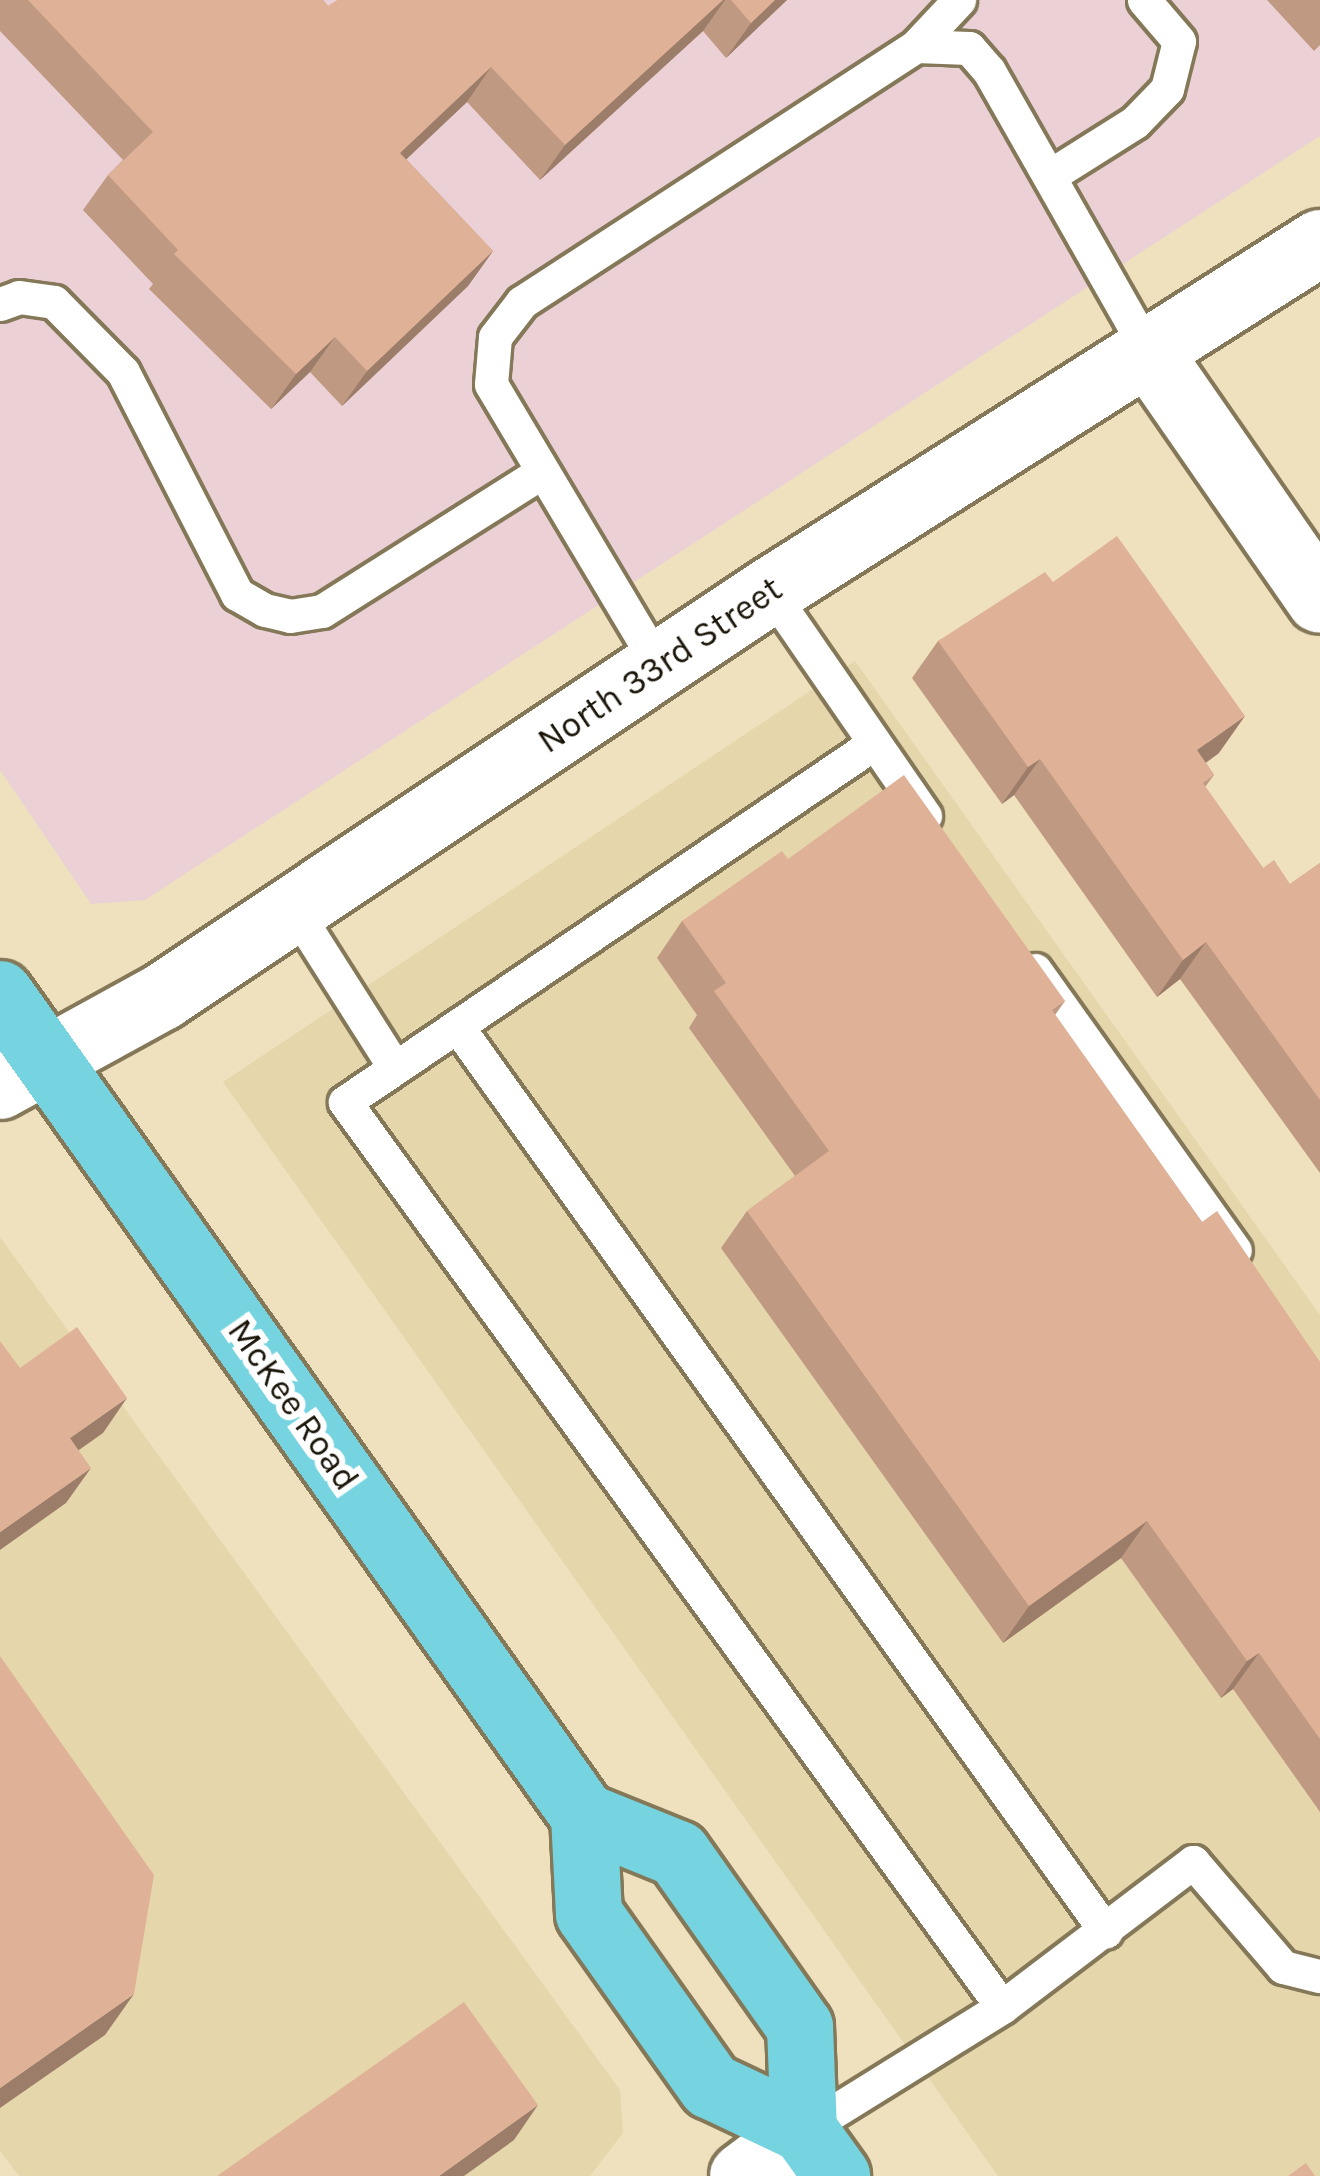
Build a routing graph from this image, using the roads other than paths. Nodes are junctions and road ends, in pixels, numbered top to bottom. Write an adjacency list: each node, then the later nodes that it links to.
1 (959, 0): 3 (lane)
2 (1144, 0): 4 (lane)
3 (916, 46): 4 (lane); 8 (lane)
4 (1051, 176): 7 (lane)
5 (1320, 243): 7 (street, North 33rd Street)
6 (0, 304): 8 (lane)
7 (1149, 353): 9 (street, North 33rd Street); 10 (street)
8 (542, 472): 11 (lane)
9 (770, 591): 11 (street, North 33rd Street); 12 (lane)
10 (1320, 600)
11 (658, 666): 14 (street, North 33rd Street)
12 (873, 743): 13 (lane); 17 (lane)
13 (940, 837)
14 (294, 909): 18 (lane); 19 (street, North 33rd Street)
15 (1008, 932): 20 (lane)
16 (0, 994): 19 (main road, McKee Road)
17 (458, 1026): 18 (lane); 22 (lane)
18 (395, 1068): 24 (lane)
19 (24, 1071): 21 (main road, McKee Road)
20 (1252, 1274)
21 (584, 1816): 25 (main road); 25 (main road)
22 (1106, 1932): 23 (lane); 24 (lane)
23 (1320, 1976)
24 (1002, 2007): 25 (lane)
25 (821, 2153): 26 (street)
26 (743, 2176)

